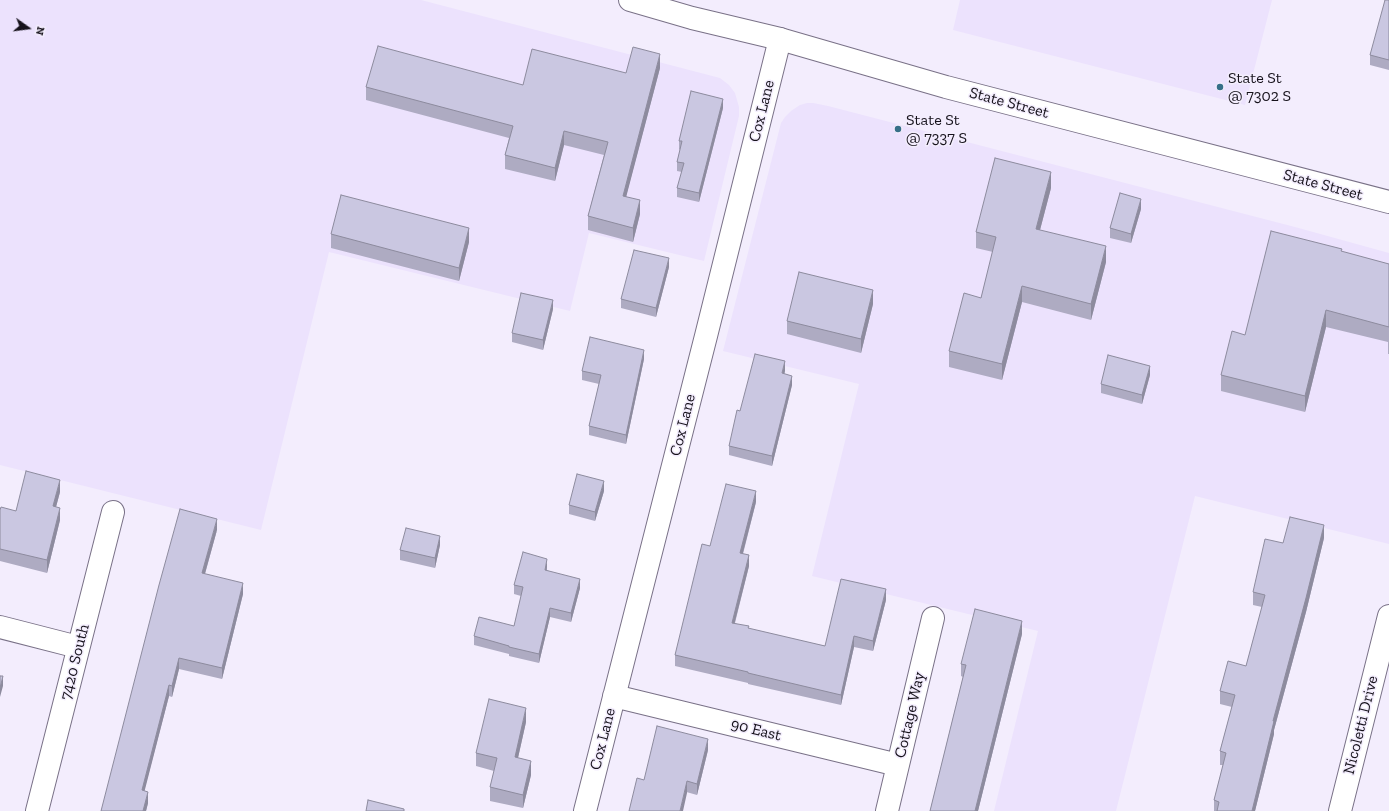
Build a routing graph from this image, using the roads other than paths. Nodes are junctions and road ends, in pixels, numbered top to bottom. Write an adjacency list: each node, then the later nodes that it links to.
1 (630, 0): 2 (street, State Street)
2 (780, 39): 3 (street, State Street); 9 (street, Cox Lane)
3 (1389, 202)
4 (113, 512): 8 (street, 7420 South)
5 (1389, 616): 14 (street, Nicoletti Drive)
6 (933, 618): 10 (street, Cottage Way)
7 (0, 627): 8 (street)
8 (78, 647): 11 (street, 7420 South)
9 (614, 696): 10 (street, 90 East); 12 (street, Cox Lane)
10 (898, 765): 13 (street, Cottage Way)
11 (37, 811)
12 (585, 811)
13 (887, 811)
14 (1340, 811)

